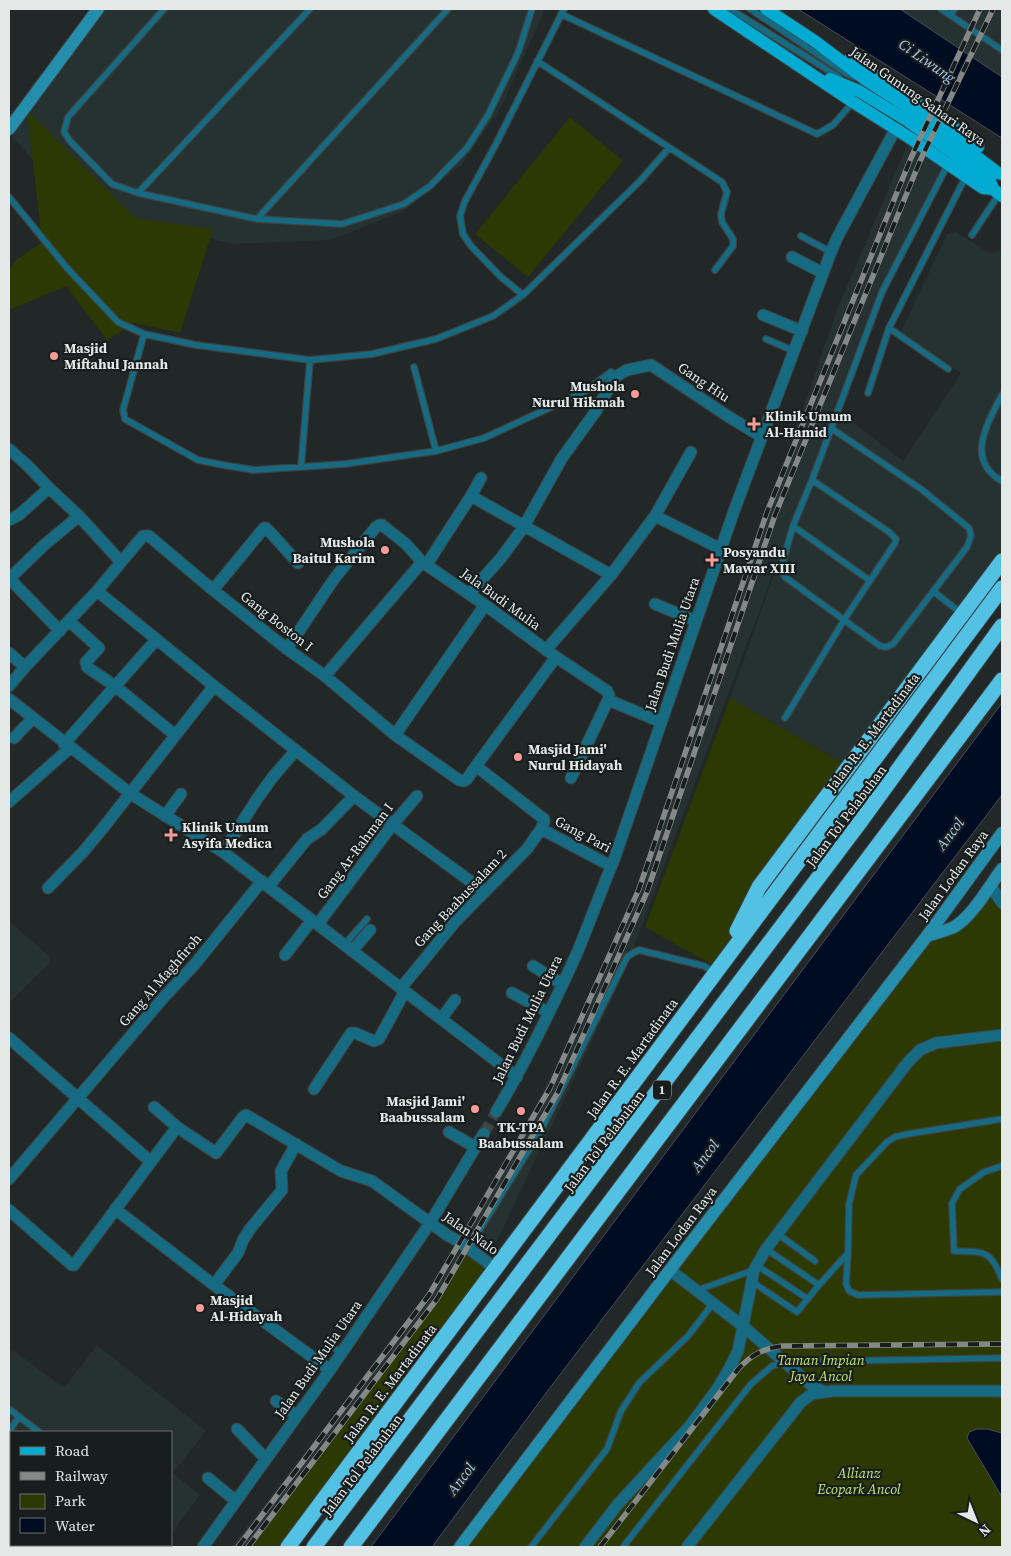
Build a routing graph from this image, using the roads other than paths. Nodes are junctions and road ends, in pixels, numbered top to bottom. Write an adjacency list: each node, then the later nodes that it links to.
1 (98, 9): 20 (main road)
2 (164, 9): 26 (lane)
3 (310, 9): 26 (lane)
4 (448, 9): 29 (lane)
5 (532, 9): 29 (lane)
6 (714, 9): 18 (main road, Jalan Gunung Sahari Raya)
7 (730, 9): 18 (lane)
8 (750, 9): 18 (lane)
9 (766, 9): 15 (main road, Jalan Gunung Sahari Raya)
10 (941, 9): 14 (lane)
11 (948, 9): 14 (lane)
12 (954, 9): 14 (lane)
13 (562, 11): 17 (lane); 18 (lane)
14 (951, 16): 16 (lane)
15 (816, 42): 18 (main road, Jalan Gunung Sahari Raya); 23 (main road, Jalan Gunung Sahari Raya)
16 (1002, 50)
17 (537, 61): 21 (lane); 36 (lane)
18 (860, 91): 19 (main road, Jalan Gunung Sahari Raya); 24 (main road, Jalan Gunung Sahari Raya); 27 (main road, Jalan Gunung Sahari Raya)
19 (896, 128): 22 (main road, Jalan Gunung Sahari Raya); 32 (street, Jalan Budi Mulia Utara)
20 (9, 129)
21 (669, 148): 34 (lane); 36 (lane)
22 (948, 163): 25 (main road, Jalan Gunung Sahari Raya); 49 (lane)
23 (1002, 168)
24 (1002, 174)
25 (966, 176): 27 (main road, Jalan Gunung Sahari Raya); 38 (lane)
26 (138, 193): 29 (lane)
27 (998, 193): 30 (lane)
28 (9, 197): 40 (lane)
29 (257, 219)
30 (972, 235)
31 (800, 236): 32 (lane)
32 (832, 252): 35 (street, Jalan Budi Mulia Utara)
33 (792, 257): 35 (street)
34 (715, 270)
35 (823, 274): 39 (street, Jalan Budi Mulia Utara)
36 (523, 295): 43 (lane)
37 (763, 315): 39 (street)
38 (889, 328): 45 (lane); 47 (lane)
39 (802, 331): 42 (street, Jalan Budi Mulia Utara)
40 (144, 334): 43 (lane); 54 (lane)
41 (766, 339): 42 (lane)
42 (794, 351): 50 (street, Jalan Budi Mulia Utara)
43 (310, 360): 54 (lane)
44 (414, 367): 52 (lane)
45 (948, 369)
46 (611, 372): 52 (lane)
47 (868, 393)
48 (1002, 395): 57 (lane)
49 (832, 428): 56 (lane); 76 (lane)
50 (762, 437): 63 (street, Gang Hiu); 65 (street, Jalan Budi Mulia Utara)
51 (9, 450): 58 (street)
52 (436, 451): 54 (lane)
53 (691, 452): 61 (street)
54 (301, 467)
55 (481, 478): 59 (street)
56 (812, 480): 64 (lane); 72 (lane)
57 (1002, 481)
58 (49, 488): 60 (street); 62 (street)
59 (471, 496): 63 (street); 69 (street)
60 (79, 516): 67 (street); 71 (street)
61 (655, 516): 65 (street); 70 (street)
62 (9, 520)
63 (524, 526): 70 (street); 77 (street)
64 (793, 526): 72 (lane); 81 (lane)
65 (721, 549): 83 (street, Jalan Budi Mulia Utara)
66 (1002, 561): 80 (highway)
67 (121, 562): 74 (street, Gang Boston I); 75 (street, Gang Boston I)
68 (298, 563): 75 (street)
69 (425, 563): 77 (street, Jala Budi Mulia); 88 (street, Jala Budi Mulia); 93 (street)
70 (611, 575): 89 (street)
71 (9, 579): 85 (street)
72 (869, 580): 81 (lane)
73 (1002, 588): 132 (highway, Jalan R. E. Martadinata / 1)
74 (97, 590): 82 (street, Gang Boston I); 87 (street)
75 (214, 590): 88 (street, Gang Boston I)
76 (933, 591): 80 (lane); 81 (lane)
77 (469, 594): 79 (street, Jala Budi Mulia)
78 (655, 604): 83 (street)
79 (485, 605): 89 (street, Jala Budi Mulia); 104 (street)
80 (963, 615): 132 (highway)
81 (844, 620): 101 (lane)
82 (69, 621): 85 (street, Gang Boston I); 96 (street)
83 (696, 621): 102 (street, Jalan Budi Mulia Utara)
84 (1002, 626): 193 (highway, 1)
85 (60, 631): 92 (street, Gang Boston I)
86 (1002, 633): 194 (highway, Jalan Tol Pelabuhan / 1)
87 (156, 640): 96 (street); 97 (street)
88 (287, 649): 93 (street, Gang Boston I)
89 (546, 650): 91 (street, Jala Budi Mulia)
90 (9, 653): 92 (street)
91 (556, 657): 108 (street); 109 (street, Jala Budi Mulia)
92 (25, 667): 95 (street, Gang Boston I)
93 (325, 676): 104 (street, Gang Boston I)
94 (1002, 680): 195 (highway, 1)
95 (9, 686)
96 (115, 686): 103 (street); 106 (street)
97 (214, 686): 103 (street); 107 (street)
98 (9, 699): 100 (street)
99 (613, 702): 102 (street)
100 (33, 718): 105 (street); 106 (street)
101 (785, 718)
102 (662, 722): 120 (street, Jalan Budi Mulia Utara)
103 (176, 735): 110 (street)
104 (395, 735): 108 (street, Gang Boston I)
105 (14, 738)
106 (67, 746): 110 (street); 114 (street)
107 (296, 750): 112 (street); 119 (street)
108 (476, 766): 117 (street)
109 (571, 778)
110 (131, 794): 115 (street); 123 (street)
111 (181, 794): 115 (street)
112 (354, 796): 116 (street); 122 (street, Gang Al Maghfiroh)
113 (417, 796): 116 (street, Gang Ar-Rahman I)
114 (9, 802)
115 (165, 816): 119 (street)
116 (393, 824): 124 (street); 126 (street, Gang Ar-Rahman I)
117 (541, 829): 120 (street, Gang Pari); 124 (street, Gang Baabussalam 2)
118 (1002, 833): 128 (main road, Jalan Lodan Raya)
119 (223, 852): 122 (street)
120 (611, 866): 133 (street, Jalan Budi Mulia Utara)
121 (999, 876): 125 (street); 128 (main road, Jalan Lodan Raya)
122 (265, 884): 126 (street); 143 (street, Gang Al Maghfiroh)
123 (48, 888)
124 (485, 892): 134 (street, Gang Baabussalam 2)
125 (1002, 903)
126 (315, 922): 129 (street); 130 (street, Gang Ar-Rahman I)
127 (369, 924): 129 (street)
128 (927, 936): 164 (main road, Jalan Lodan Raya)
129 (348, 948): 134 (street)
130 (284, 954)
131 (533, 966): 133 (street)
132 (716, 970): 160 (lane); 163 (highway, Jalan R. E. Martadinata / 1)
133 (562, 984): 137 (street, Jalan Budi Mulia Utara)
134 (403, 990): 138 (street); 142 (street, Gang Baabussalam 2)
135 (512, 993): 137 (street)
136 (455, 1000): 138 (street)
137 (548, 1012): 141 (street, Jalan Budi Mulia Utara)
138 (441, 1019): 141 (street)
139 (1002, 1035): 158 (street)
140 (9, 1038): 143 (street)
141 (517, 1077): 145 (street, Jalan Budi Mulia Utara)
142 (314, 1090)
143 (78, 1098): 152 (street); 154 (street, Gang Al Maghfiroh)
144 (154, 1107): 147 (street)
145 (496, 1112)
146 (1002, 1119): 161 (lane)
147 (177, 1127): 150 (street, Jalan Nalo); 152 (street)
148 (449, 1132): 151 (street)
149 (484, 1133): 151 (street, Jalan Budi Mulia Utara)
150 (296, 1144): 157 (street, Jalan Nalo); 167 (street)
151 (475, 1147): 157 (street, Jalan Budi Mulia Utara)
152 (151, 1162): 155 (street)
153 (1002, 1166): 166 (lane)
154 (9, 1179)
155 (115, 1208): 156 (street); 167 (street)
156 (9, 1210)
157 (430, 1223): 160 (street, Jalan Nalo); 175 (street, Jalan Budi Mulia Utara)
158 (778, 1234): 159 (street); 162 (lane)
159 (766, 1249): 165 (street); 168 (lane)
160 (474, 1252): 163 (street, Jalan Nalo)
161 (848, 1253): 168 (lane); 170 (lane)
162 (815, 1261)
163 (496, 1268): 192 (highway, Jalan R. E. Martadinata / 1)
164 (670, 1270): 169 (street); 196 (main road, Jalan Lodan Raya)
165 (754, 1272): 169 (lane); 171 (lane); 171 (lane); 173 (street)
166 (1002, 1279)
167 (214, 1285): 178 (street)
168 (820, 1285): 171 (lane)
169 (698, 1290): 172 (street)
170 (1002, 1292)
171 (808, 1299)
172 (714, 1302): 173 (street); 197 (lane)
173 (744, 1327): 177 (street); 198 (street)
174 (327, 1343): 175 (lane)
175 (341, 1353): 178 (street, Jalan Budi Mulia Utara)
176 (1002, 1358): 177 (lane)
177 (785, 1362): 180 (street); 199 (lane)
178 (330, 1370): 183 (street, Jalan Budi Mulia Utara)
179 (1002, 1391): 180 (street)
180 (824, 1392): 200 (street)
181 (276, 1401): 183 (street)
182 (9, 1409): 184 (lane)
183 (296, 1416): 188 (street, Jalan Budi Mulia Utara)
184 (19, 1417): 186 (lane); 187 (lane)
185 (237, 1429): 188 (street)
186 (9, 1431)
187 (38, 1431)
188 (266, 1459): 190 (street, Jalan Budi Mulia Utara)
189 (208, 1478): 190 (street)
190 (236, 1501): 191 (street, Jalan Budi Mulia Utara)
191 (203, 1547)
192 (288, 1547)
193 (314, 1547)
194 (321, 1547)
195 (351, 1547)
196 (460, 1547)
197 (531, 1547)
198 (585, 1547)
199 (623, 1547)
200 (687, 1547)

